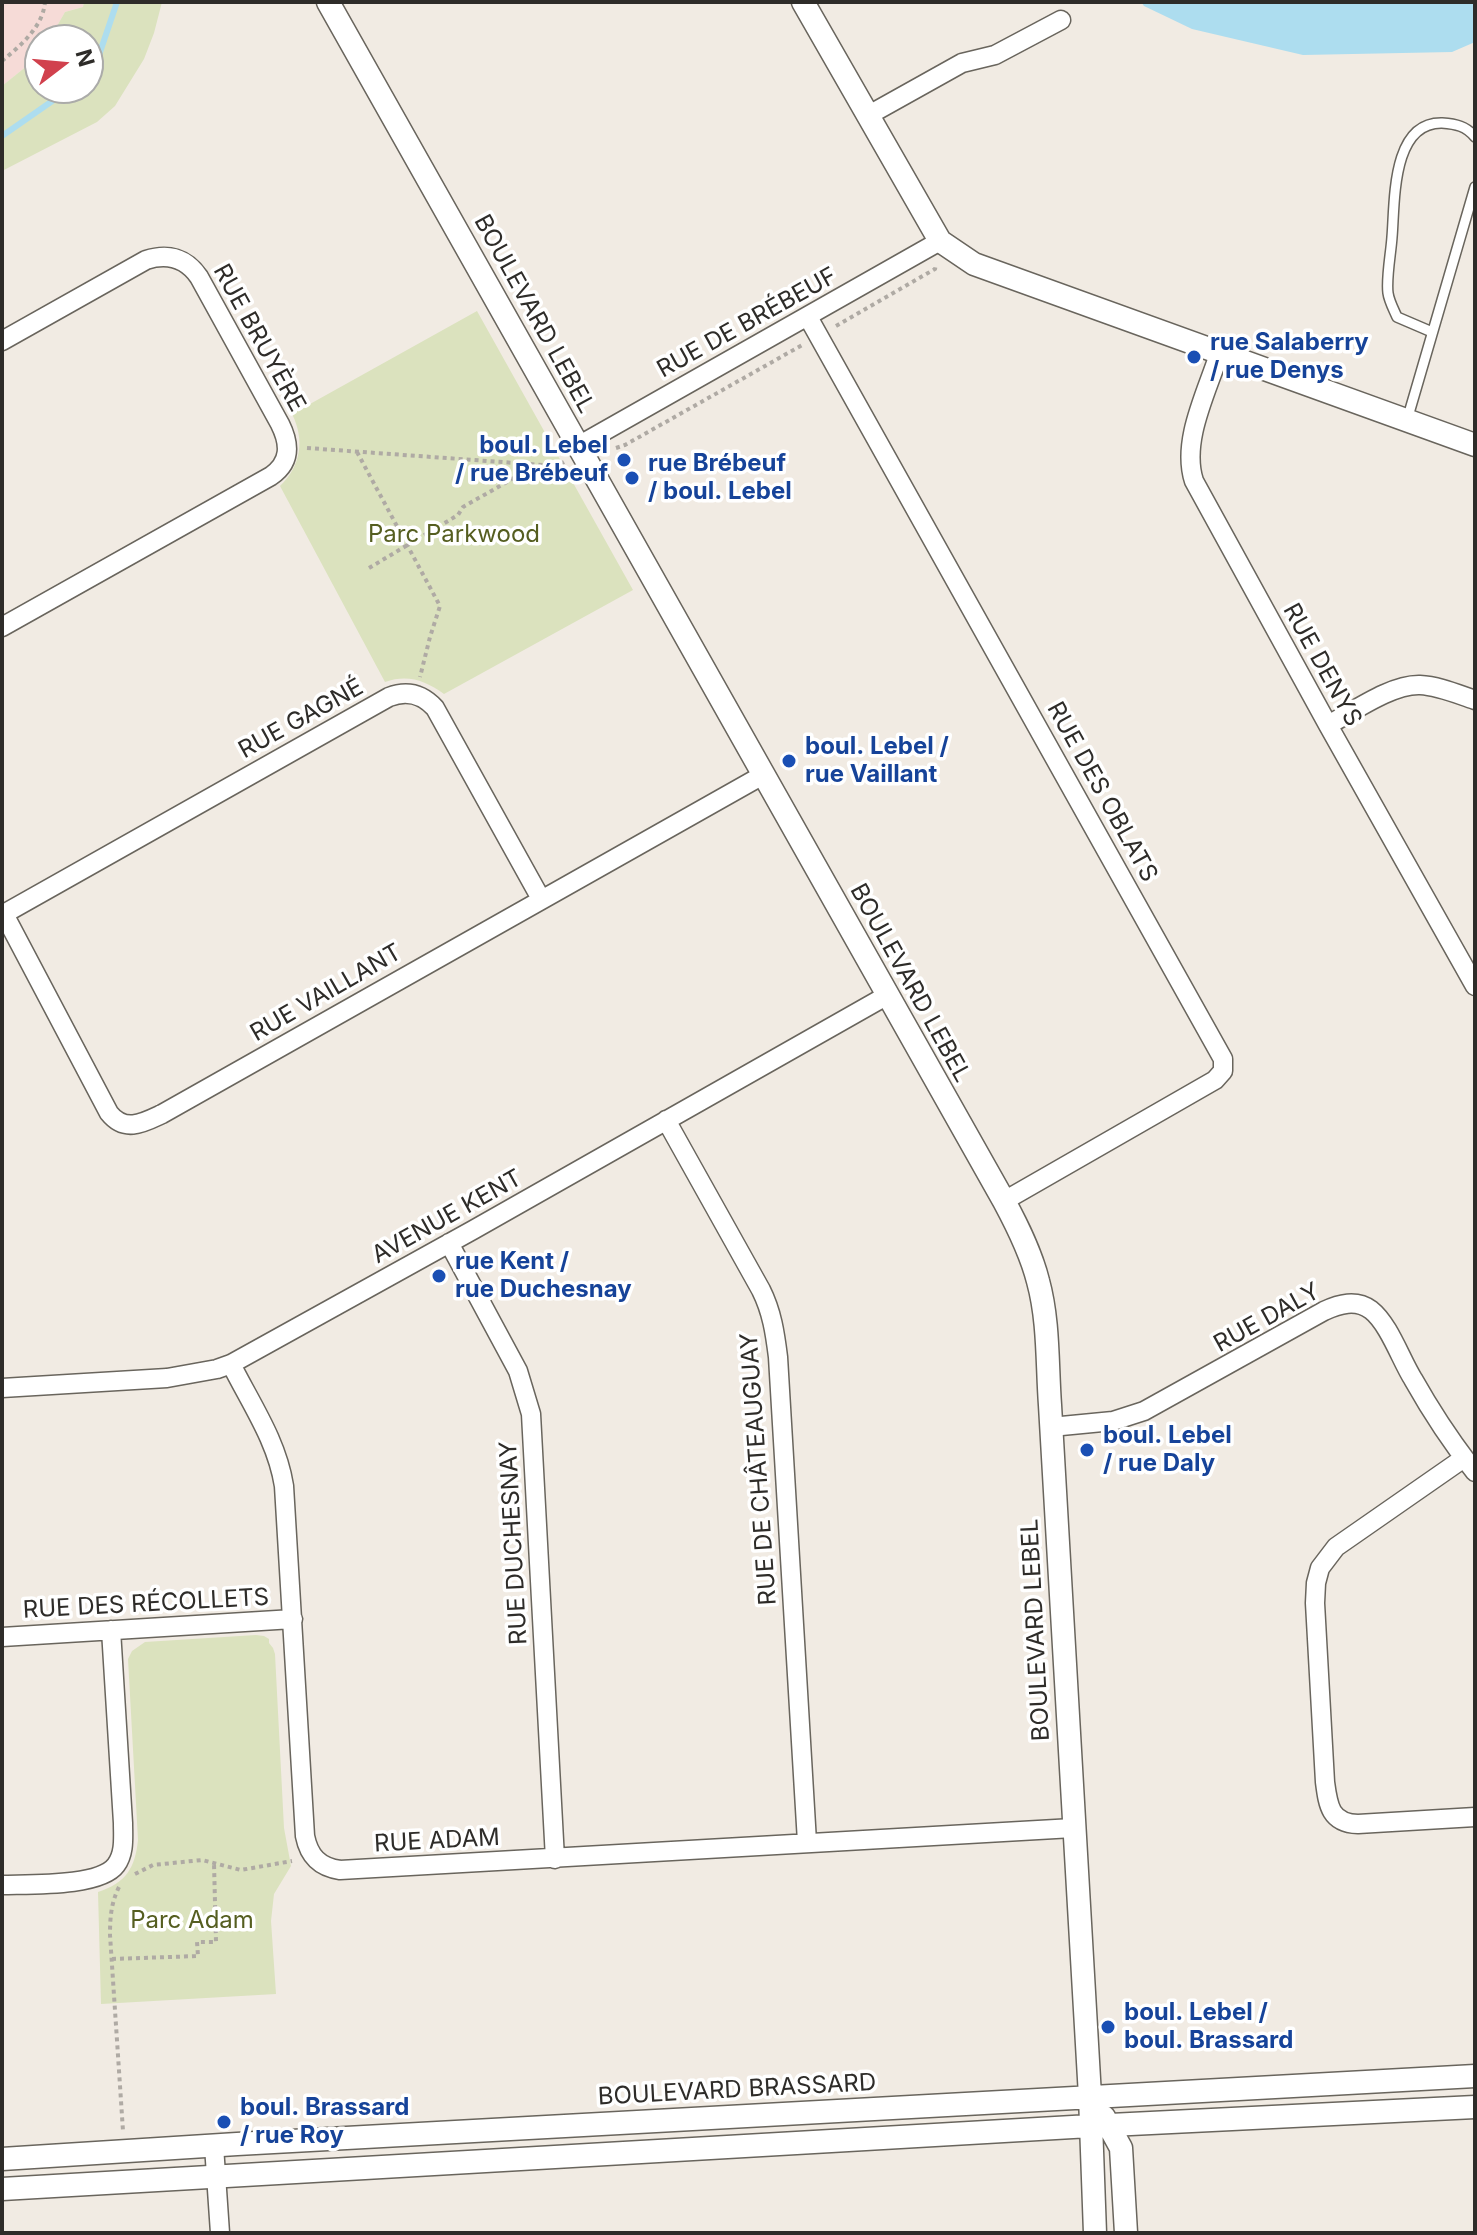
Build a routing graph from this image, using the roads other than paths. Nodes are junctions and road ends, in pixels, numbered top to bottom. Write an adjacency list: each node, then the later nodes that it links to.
1 (328, 2): 14 (street, BOULEVARD LEBEL)
2 (803, 2): 4 (street)
3 (1061, 20): 4 (street)
4 (867, 116): 7 (street)
5 (1475, 137): 9 (lane)
6 (1475, 187): 9 (lane)
7 (940, 241): 8 (street, RUE DE BRÉBEUF); 11 (street)
8 (808, 317): 14 (street, RUE DE BRÉBEUF); 24 (street, RUE DES OBLATS)
9 (1432, 332): 12 (lane)
10 (2, 341): 15 (street, RUE BRUYÈRE)
11 (1219, 354): 12 (street); 17 (street, RUE DENYS)
12 (1407, 420): 13 (street)
13 (1475, 445)
14 (571, 454): 18 (street, BOULEVARD LEBEL)
15 (2, 627)
16 (1475, 700): 17 (street)
17 (1328, 725): 21 (street, RUE DENYS)
18 (763, 775): 19 (street, RUE VAILLANT); 22 (street, BOULEVARD LEBEL)
19 (541, 899): 20 (street, RUE GAGNÉ); 20 (street, RUE VAILLANT)
20 (3, 915)
21 (1475, 986)
22 (886, 996): 23 (street, AVENUE KENT); 24 (street, BOULEVARD LEBEL)
23 (666, 1120): 25 (street, AVENUE KENT); 35 (street, RUE DE CHÂTEAUGUAY)
24 (1004, 1201): 28 (street, BOULEVARD LEBEL)
25 (449, 1243): 26 (street, AVENUE KENT); 36 (street, RUE DUCHESNAY)
26 (231, 1364): 27 (street, AVENUE KENT); 30 (street, RUE ADAM)
27 (2, 1388)
28 (1051, 1427): 29 (street, RUE DALY); 34 (street, BOULEVARD LEBEL)
29 (1470, 1465): 33 (street)
30 (293, 1619): 31 (street, RUE DES RÉCOLLETS); 36 (street, RUE ADAM)
31 (111, 1630): 32 (street, RUE DES RÉCOLLETS); 37 (street)
32 (2, 1637)
33 (1475, 1817)
34 (1073, 1828): 35 (street, RUE ADAM); 39 (street, BOULEVARD LEBEL)
35 (807, 1842): 36 (street, RUE ADAM)
36 (555, 1859)
37 (2, 1885)
38 (1475, 2076): 39 (street, BOULEVARD BRASSARD)
39 (1090, 2096): 41 (street, BOULEVARD LEBEL); 42 (street, BOULEVARD BRASSARD)
40 (1475, 2107): 41 (street)
41 (1100, 2126): 44 (street); 47 (street, BOULEVARD LEBEL); 48 (street, BOULEVARD LEBEL)
42 (214, 2146): 43 (street, BOULEVARD BRASSARD); 44 (street)
43 (2, 2159)
44 (216, 2176): 45 (street); 46 (street)
45 (2, 2189)
46 (220, 2233)
47 (1095, 2233)
48 (1126, 2233)

